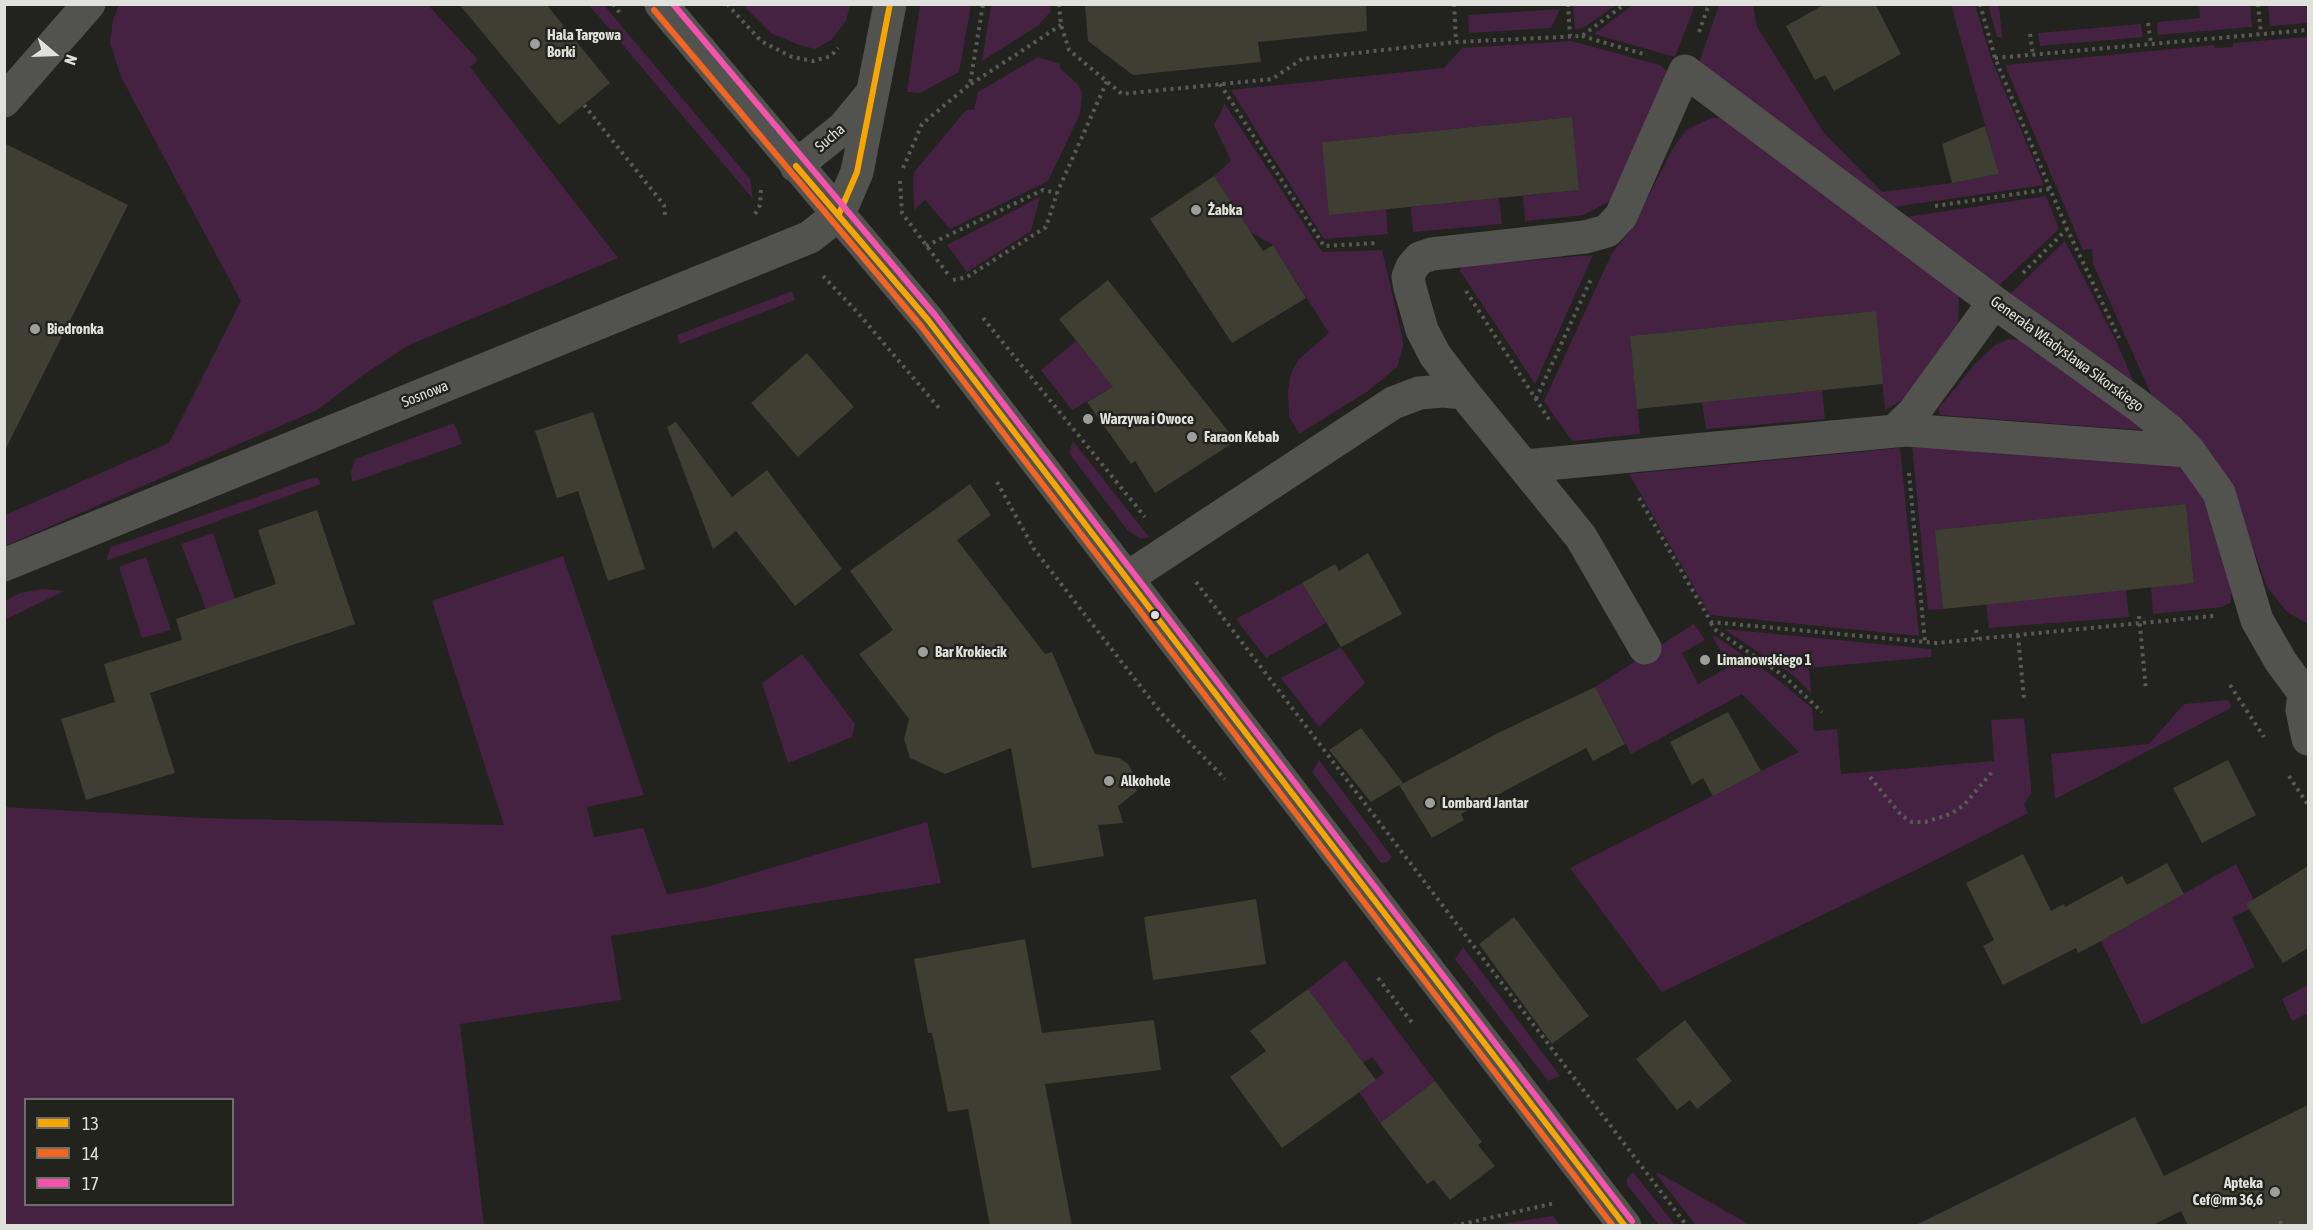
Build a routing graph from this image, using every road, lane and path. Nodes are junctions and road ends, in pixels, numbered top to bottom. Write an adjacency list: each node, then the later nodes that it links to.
1 (89, 4): 29 (street)
2 (661, 4): 31 (street)
3 (727, 4): 22 (path)
4 (890, 4): 28 (street, Sucha)
5 (983, 4): 26 (path)
6 (1059, 4): 13 (path)
7 (1454, 4): 19 (path)
8 (1568, 4): 17 (path)
9 (1624, 4): 18 (path)
10 (1980, 4): 23 (path)
11 (2258, 4): 16 (path)
12 (2148, 23): 20 (path)
13 (1061, 25): 25 (path); 26 (path)
14 (2308, 30): 16 (path)
15 (2030, 34): 21 (path)
16 (2261, 34): 20 (path)
17 (1570, 36): 18 (path); 19 (path)
18 (1582, 36): 24 (path)
19 (1456, 42): 27 (path)
20 (2151, 44): 21 (path)
21 (2033, 55): 23 (path)
22 (831, 56)
23 (1995, 58): 32 (path)
24 (1685, 71): 35 (street, Generała Władysława Sikorskiego); 37 (street)
25 (1107, 81): 27 (path); 33 (path)
26 (970, 84): 40 (path)
27 (1220, 84): 39 (path)
28 (874, 89): 31 (street, Sucha); 34 (street)
29 (4, 101)
30 (584, 105): 36 (path)
31 (796, 166): 34 (street)
32 (2050, 189): 35 (path); 38 (path)
33 (1057, 193): 40 (path); 43 (path)
34 (839, 214): 58 (street, Sosnowa); 59 (street)
35 (1877, 214): 45 (street, Generała Władysława Sikorskiego)
36 (665, 215)
37 (1615, 225): 41 (street); 49 (path)
38 (2067, 229): 45 (path); 47 (path)
39 (1390, 242)
40 (926, 246): 43 (path)
41 (1442, 253): 48 (street); 49 (path)
42 (821, 274): 50 (path)
43 (952, 280): 44 (path)
44 (958, 287)
45 (1994, 302): 51 (street); 52 (street, Generała Władysława Sikorskiego)
46 (979, 314): 57 (path)
47 (2121, 342)
48 (1464, 393): 55 (street); 57 (street)
49 (1536, 399): 54 (path)
50 (941, 410)
51 (1900, 430): 52 (street); 53 (street); 67 (path)
52 (2189, 452): 70 (street, Generała Władysława Sikorskiego)
53 (1616, 459): 54 (street); 62 (path)
54 (1576, 462): 55 (street)
55 (1525, 466): 68 (street)
56 (991, 472): 76 (path)
57 (1171, 549): 59 (street); 84 (path)
58 (4, 565)
59 (1127, 578): 83 (street)
60 (2139, 616): 63 (path)
61 (2210, 617): 63 (path)
62 (1711, 622): 67 (path); 72 (path)
63 (2139, 623): 65 (path); 69 (path)
64 (1976, 630): 66 (path)
65 (2018, 635): 66 (path); 71 (path)
66 (1977, 639): 67 (path)
67 (1925, 642)
68 (1645, 648)
69 (2146, 690)
70 (2306, 690): 73 (street, Generała Władysława Sikorskiego)
71 (2024, 699)
72 (1822, 712)
73 (2308, 739)
74 (1992, 772): 75 (path)
75 (1870, 777)
76 (1226, 780)
77 (1373, 972): 78 (path)
78 (1402, 1011)
79 (1558, 1202): 80 (path)
80 (1472, 1224): 81 (path)
81 (1460, 1225): 82 (path)
82 (1454, 1226)
83 (1625, 1226)
84 (1687, 1226)

